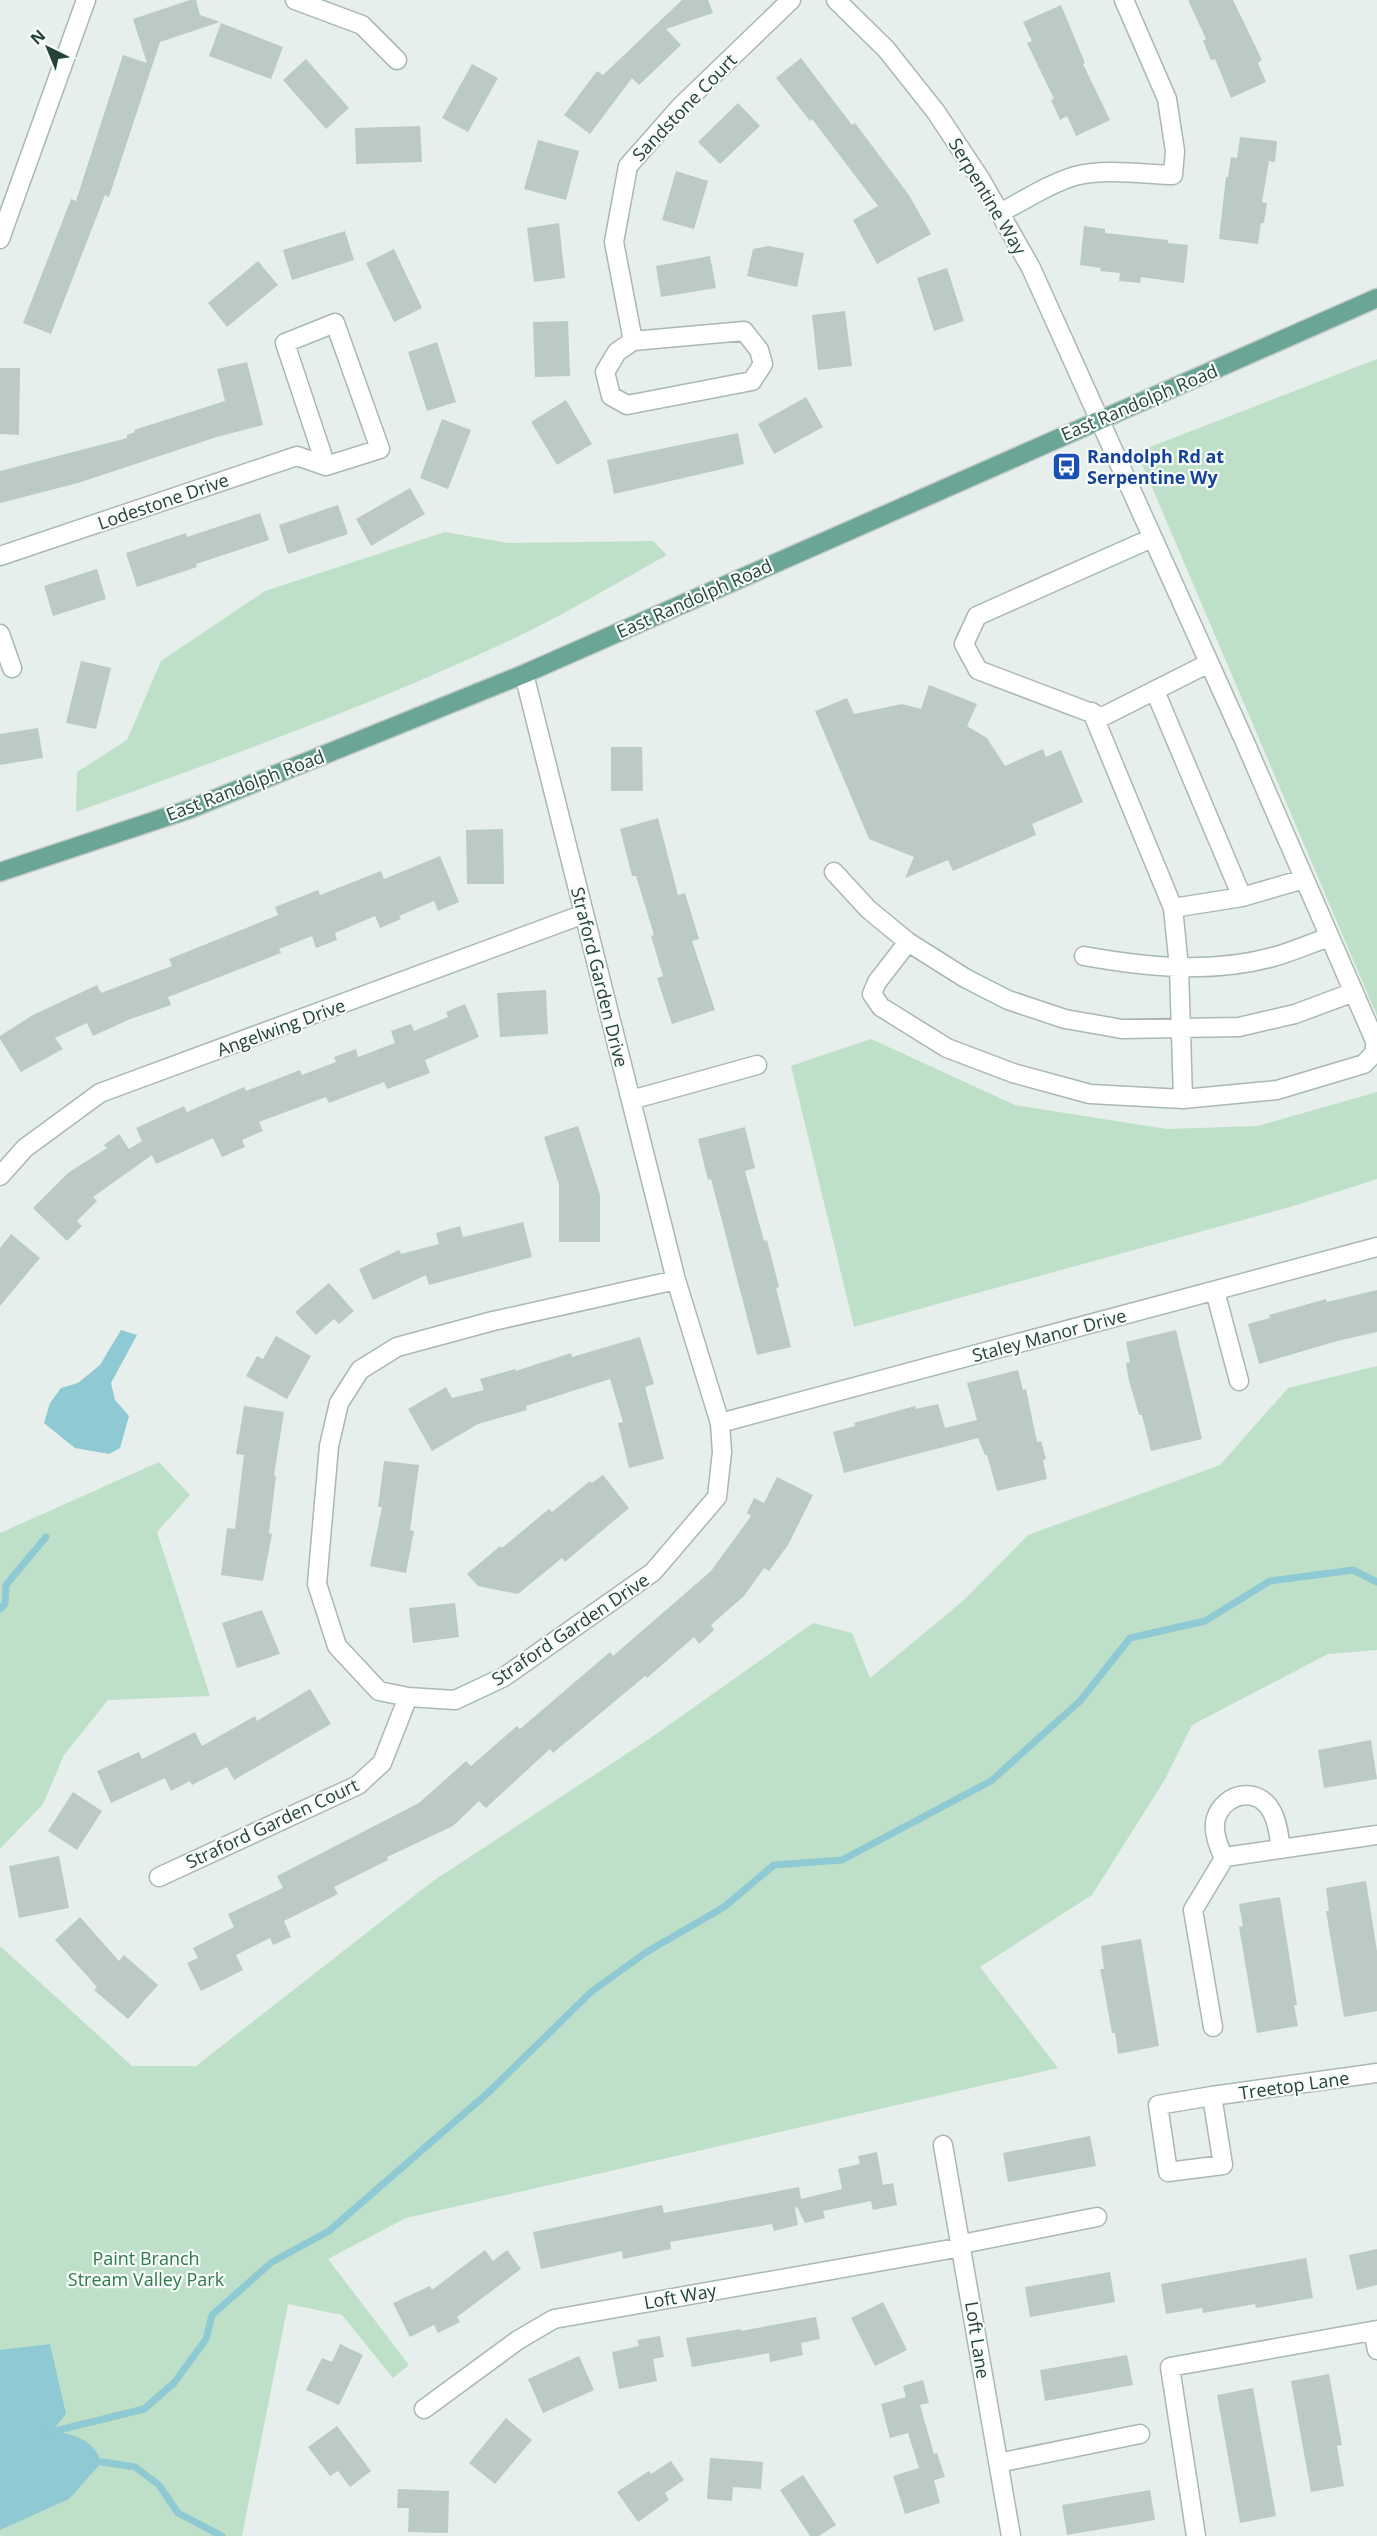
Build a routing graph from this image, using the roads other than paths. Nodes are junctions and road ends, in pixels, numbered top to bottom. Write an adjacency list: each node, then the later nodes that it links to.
1 (86, 0): 8 (street)
2 (295, 0): 6 (street)
3 (791, 0): 10 (street, Sandstone Court)
4 (836, 0): 7 (street, Serpentine Way)
5 (1124, 0): 7 (street)
6 (397, 60)
7 (1000, 213): 11 (street, Serpentine Way)
8 (0, 238)
9 (1377, 298): 11 (main road, East Randolph Road)
10 (633, 341): 10 (street)
11 (1099, 419): 13 (street, Serpentine Way); 18 (main road, East Randolph Road)
12 (326, 466): 12 (street); 14 (street, Lodestone Drive)
13 (1152, 538): 16 (street, Serpentine Way); 20 (street)
14 (0, 556)
15 (0, 634): 17 (street)
16 (1209, 663): 19 (street); 23 (street, Serpentine Way)
17 (12, 668)
18 (524, 674): 21 (main road, East Randolph Road); 26 (street, Straford Garden Drive)
19 (1155, 691): 20 (street); 24 (street)
20 (1092, 712): 25 (street)
21 (0, 872)
22 (834, 872): 28 (street)
23 (1304, 879): 24 (street); 27 (street, Serpentine Way)
24 (1242, 897): 25 (street)
25 (1173, 908): 30 (street)
26 (584, 914): 35 (street, Straford Garden Drive); 36 (street, Angelwing Drive)
27 (1330, 937): 30 (street); 31 (street, Serpentine Way)
28 (908, 942): 32 (street); 34 (street, Serpentine Way)
29 (1084, 956): 30 (street)
30 (1179, 967): 32 (street)
31 (1354, 992): 32 (street); 34 (street, Serpentine Way)
32 (1181, 1029): 34 (street)
33 (757, 1065): 35 (street)
34 (1183, 1099)
35 (631, 1100): 38 (street, Straford Garden Drive)
36 (0, 1176)
37 (1377, 1247): 39 (street, Staley Manor Drive)
38 (676, 1280): 41 (street, Straford Garden Drive); 42 (street, Straford Garden Drive)
39 (1215, 1291): 40 (street); 41 (street, Staley Manor Drive)
40 (1239, 1381)
41 (720, 1423): 42 (street, Straford Garden Drive)
42 (408, 1697): 46 (street, Straford Garden Court)
43 (1377, 1835): 44 (street)
44 (1281, 1849): 45 (street); 45 (street)
45 (1224, 1859): 47 (street)
46 (159, 1877)
47 (1213, 2027)
48 (1377, 2073): 49 (street, Treetop Lane)
49 (1212, 2096): 49 (street, Treetop Lane)
50 (943, 2145): 52 (street, Loft Lane)
51 (1096, 2217): 52 (street, Loft Way)
52 (962, 2246): 55 (street, Loft Way); 57 (street, Loft Lane)
53 (1375, 2331): 54 (street); 59 (street)
54 (1377, 2350)
55 (424, 2409)
56 (1140, 2434): 57 (street)
57 (998, 2463): 58 (street, Loft Lane)
58 (1011, 2536)
59 (1196, 2536)

